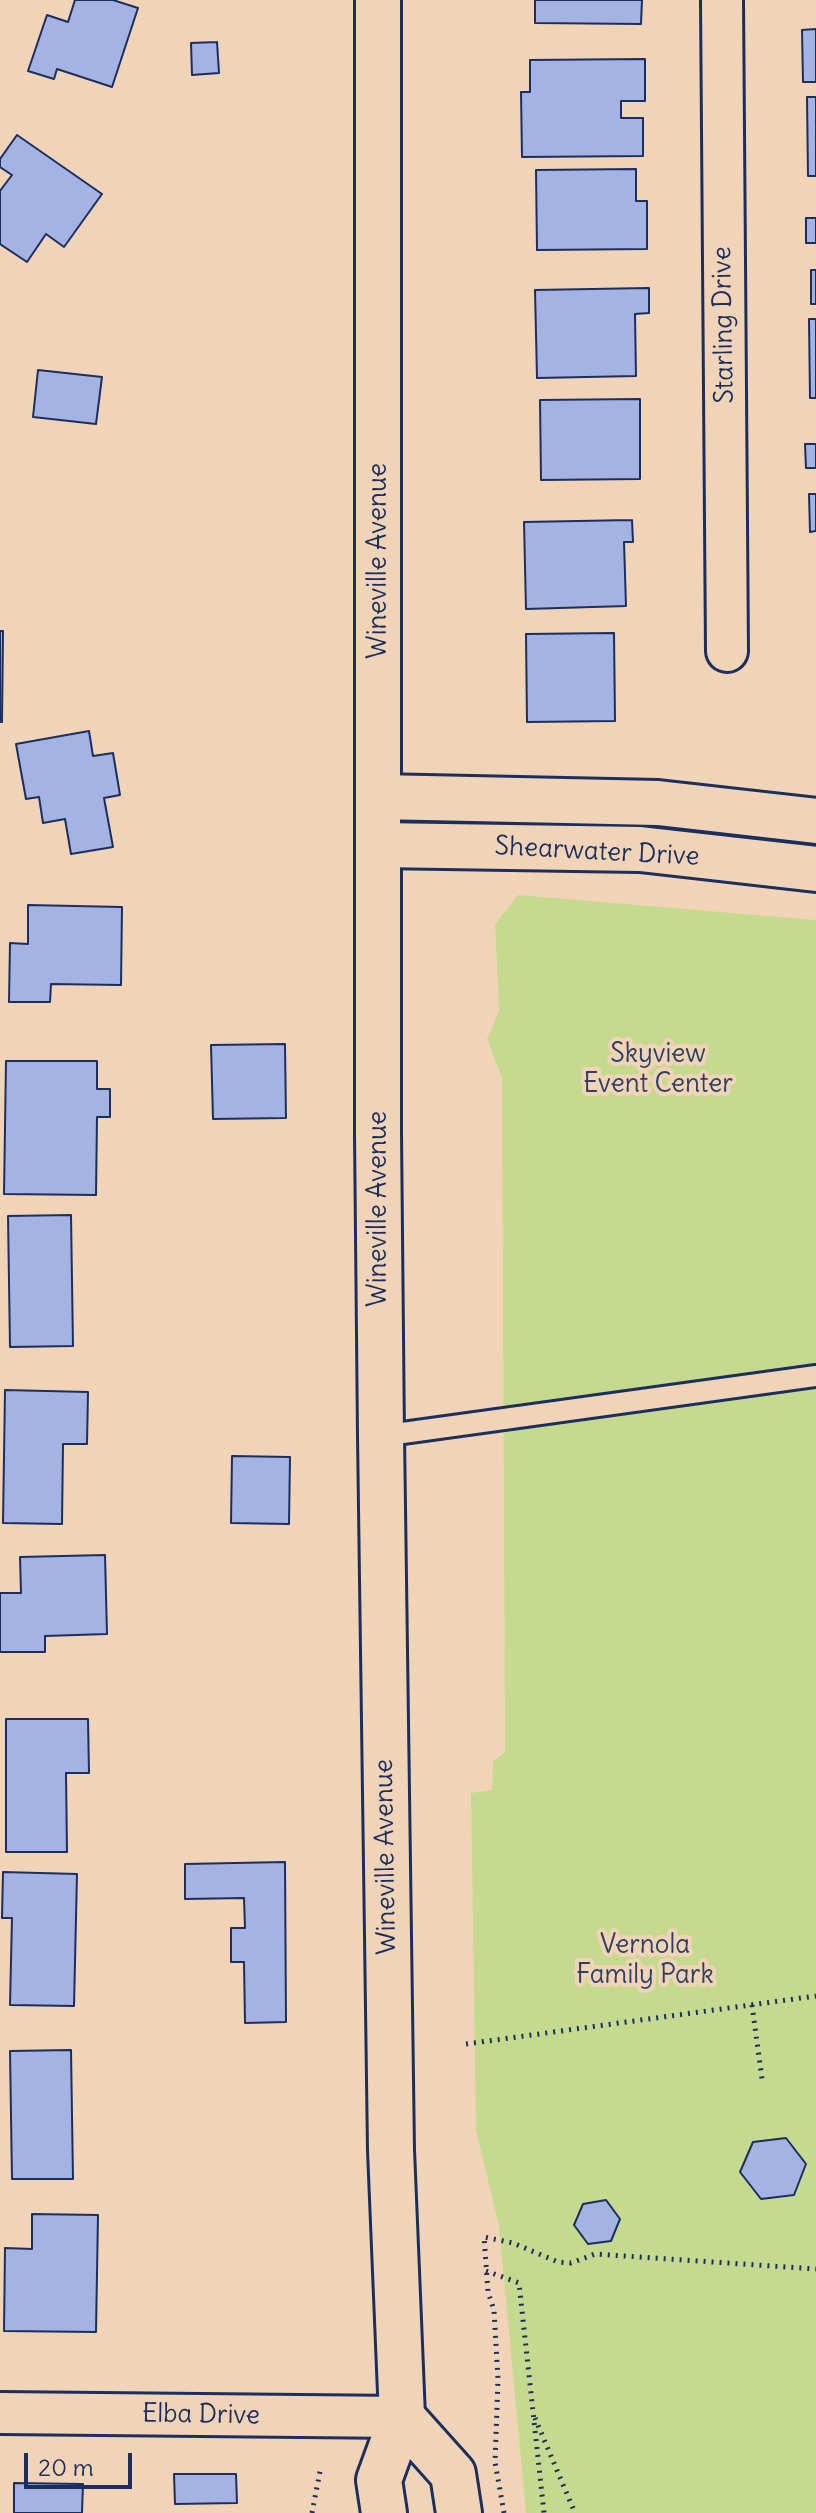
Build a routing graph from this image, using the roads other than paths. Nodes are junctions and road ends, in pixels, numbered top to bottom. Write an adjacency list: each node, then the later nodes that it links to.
1 (378, 0): 4 (main road, Wineville Avenue)
2 (722, 0): 3 (street, Starling Drive)
3 (727, 651)
4 (379, 797): 5 (main road, Shearwater Drive); 6 (main road, Wineville Avenue)
5 (816, 821)
6 (378, 845): 7 (main road, Shearwater Drive); 9 (main road, Wineville Avenue)
7 (816, 869)
8 (816, 1376): 9 (lane)
9 (381, 1436): 11 (main road, Wineville Avenue)
10 (0, 2413): 11 (street, Elba Drive)
11 (402, 2417): 12 (main road, Wineville Avenue); 13 (main road)
12 (384, 2513)
13 (459, 2513)

